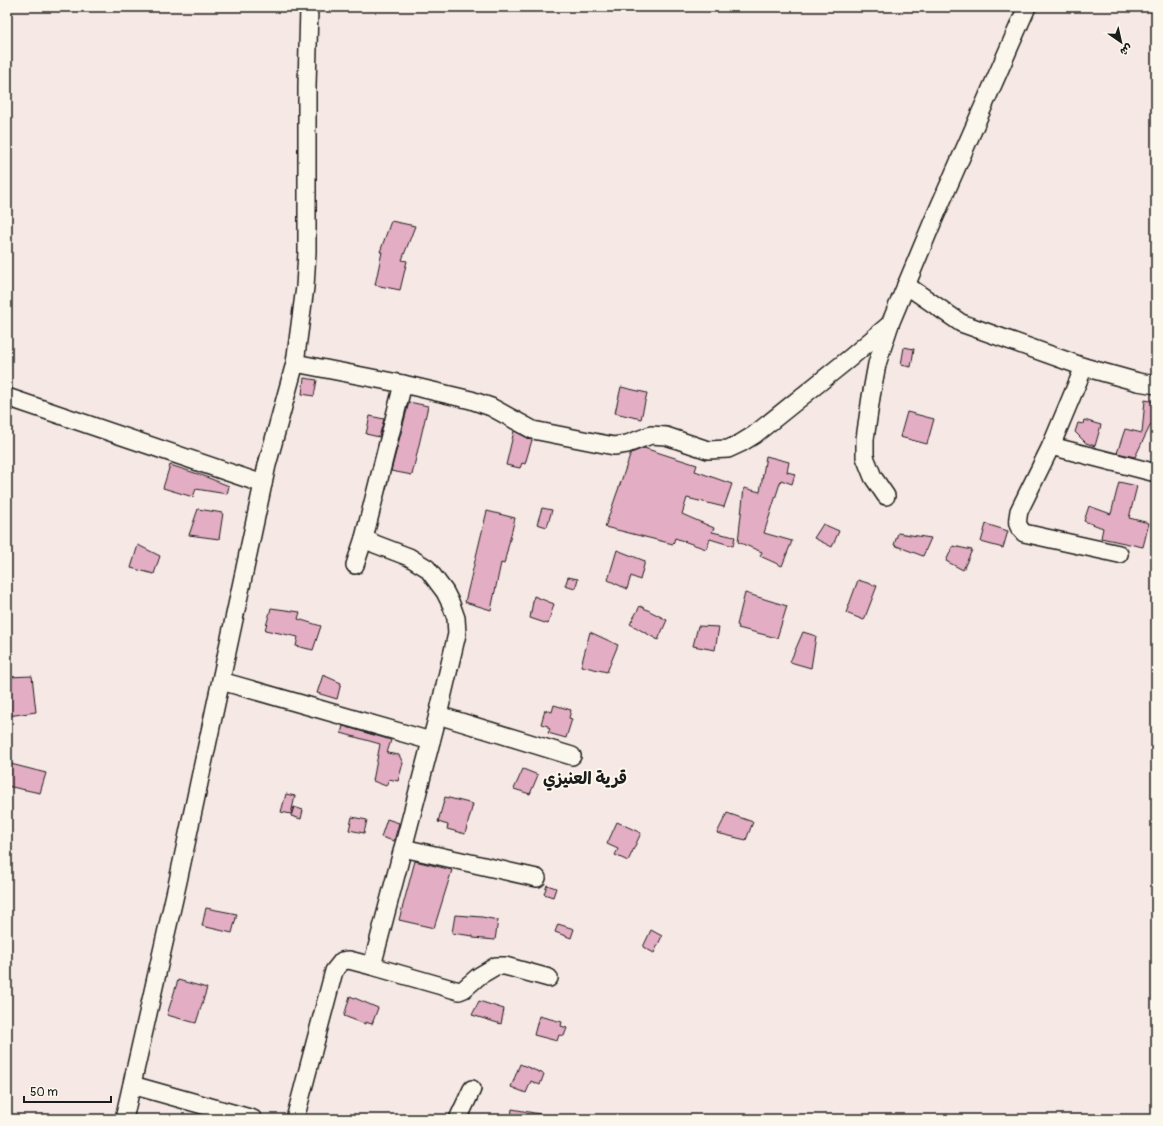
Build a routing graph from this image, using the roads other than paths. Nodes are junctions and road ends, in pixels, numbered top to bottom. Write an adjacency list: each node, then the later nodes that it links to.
1 (308, 7): 5 (street)
2 (1027, 7): 3 (street)
3 (906, 285): 4 (street); 6 (street)
4 (890, 324): 7 (street); 13 (street)
5 (295, 363): 7 (street); 12 (street)
6 (1084, 367): 8 (street); 10 (street)
7 (403, 384): 14 (street)
8 (1156, 385)
9 (7, 397): 12 (street)
10 (1051, 446): 11 (street); 15 (street)
11 (1156, 472)
12 (263, 484): 17 (street)
13 (886, 496)
14 (364, 538): 16 (street); 18 (street)
15 (1118, 554)
16 (355, 565)
17 (221, 681): 19 (street); 25 (street)
18 (438, 715): 19 (street); 20 (street)
19 (431, 741): 21 (street)
20 (572, 756)
21 (403, 848): 22 (street); 23 (street)
22 (537, 878)
23 (372, 966): 24 (street); 29 (street)
24 (549, 978)
25 (132, 1084): 27 (street); 28 (street)
26 (472, 1089): 30 (street)
27 (124, 1119)
28 (253, 1119)
29 (295, 1119)
30 (458, 1119)

